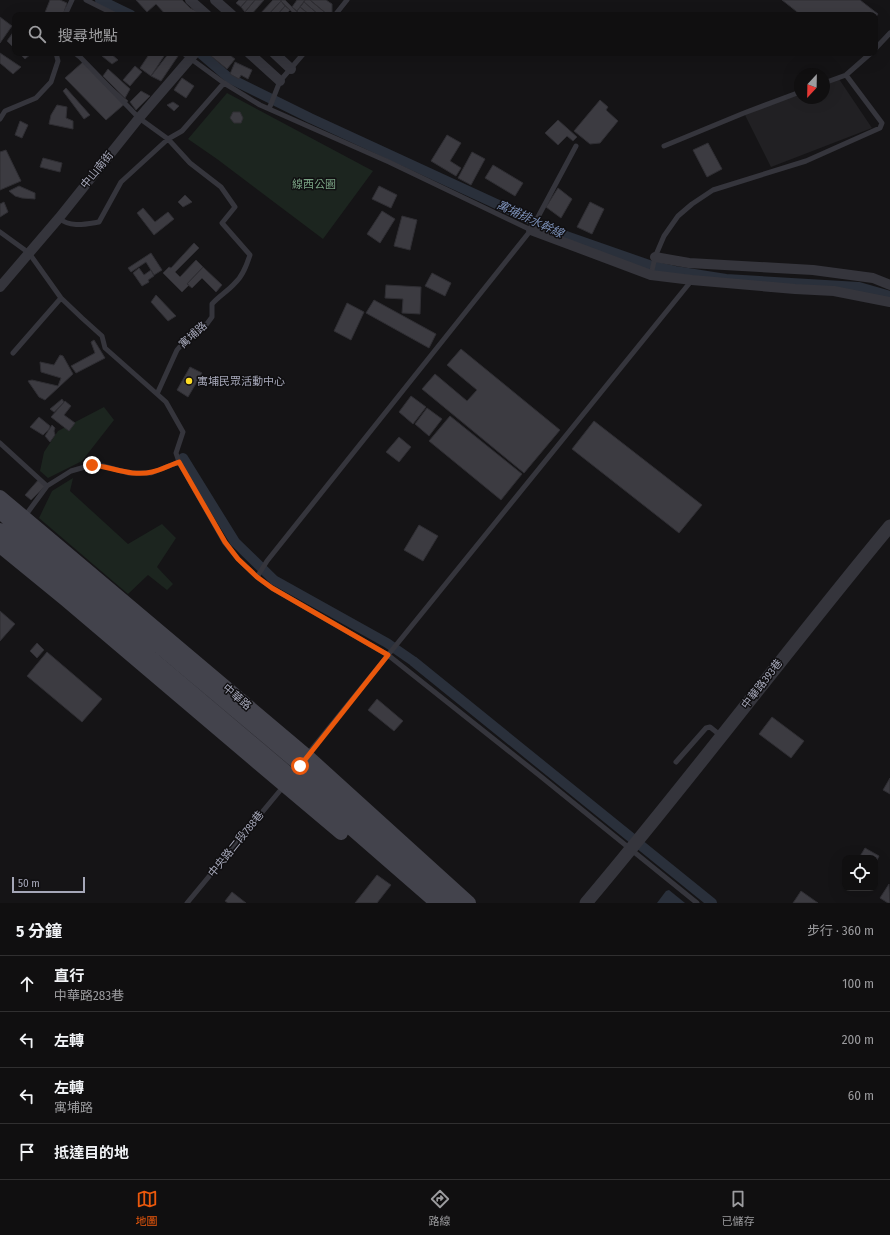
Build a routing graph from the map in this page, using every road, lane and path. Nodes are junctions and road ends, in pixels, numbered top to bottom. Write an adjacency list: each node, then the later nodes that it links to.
1 (72, 0): 6 (lane)
2 (86, 0): 7 (lane)
3 (190, 0): 8 (street)
4 (215, 0): 9 (street)
5 (348, 0): 10 (lane)
6 (66, 12)
7 (110, 12)
8 (204, 12)
9 (228, 12)
10 (338, 12)
11 (890, 33): 12 (lane)
12 (878, 46)
13 (57, 56): 29 (lane)
14 (79, 56): 28 (lane, 寓埔路)
15 (189, 56): 28 (street, 中山南街)
16 (191, 56): 25 (lane)
17 (252, 56): 23 (street)
18 (277, 56): 21 (street)
19 (302, 56): 21 (lane)
20 (868, 56): 22 (lane)
21 (292, 69): 23 (lane)
22 (846, 75): 24 (lane); 37 (lane)
23 (280, 81): 27 (lane)
24 (830, 81)
25 (224, 83): 27 (lane); 30 (lane)
26 (794, 94): 32 (lane)
27 (269, 108): 34 (lane)
28 (139, 118): 30 (lane, 寓埔路); 33 (street, 中山南街)
29 (0, 119)
30 (168, 140): 33 (lane); 45 (lane, 寓埔路)
31 (576, 146): 34 (lane)
32 (664, 146)
33 (59, 218): 36 (street, 中山南街)
34 (531, 230): 38 (street); 53 (lane)
35 (0, 232): 36 (lane)
36 (29, 253): 41 (street, 中山南街); 42 (lane)
37 (655, 257): 38 (lane); 40 (street)
38 (651, 275): 39 (street)
39 (692, 280): 43 (street); 54 (lane, 中央路二段788巷)
40 (890, 285)
41 (0, 287)
42 (61, 298): 44 (lane); 45 (lane)
43 (890, 302)
44 (13, 353)
45 (157, 394): 47 (lane)
46 (0, 443): 48 (lane)
47 (179, 462): 48 (lane); 53 (lane)
48 (47, 486): 52 (lane)
49 (0, 497): 52 (main road, 中華路)
50 (0, 512): 52 (main road, 中華路)
51 (890, 526): 55 (street, 中華路393巷)
52 (7, 536): 57 (main road, 中華路); 57 (main road, 中華路)
53 (257, 577): 54 (lane)
54 (388, 655): 57 (lane, 中央路二段788巷); 58 (lane)
55 (721, 736): 56 (lane); 58 (street, 中華路393巷)
56 (676, 762)
57 (295, 771): 59 (lane, 中央路二段788巷); 60 (main road, 中華路); 61 (main road, 中華路); 62 (main road, 中華路); 63 (main road, 中華路)
58 (634, 846): 64 (street, 中華路393巷); 65 (lane)
59 (188, 903)
60 (424, 903)
61 (437, 903)
62 (452, 903)
63 (469, 903)
64 (586, 903)
65 (697, 903)

